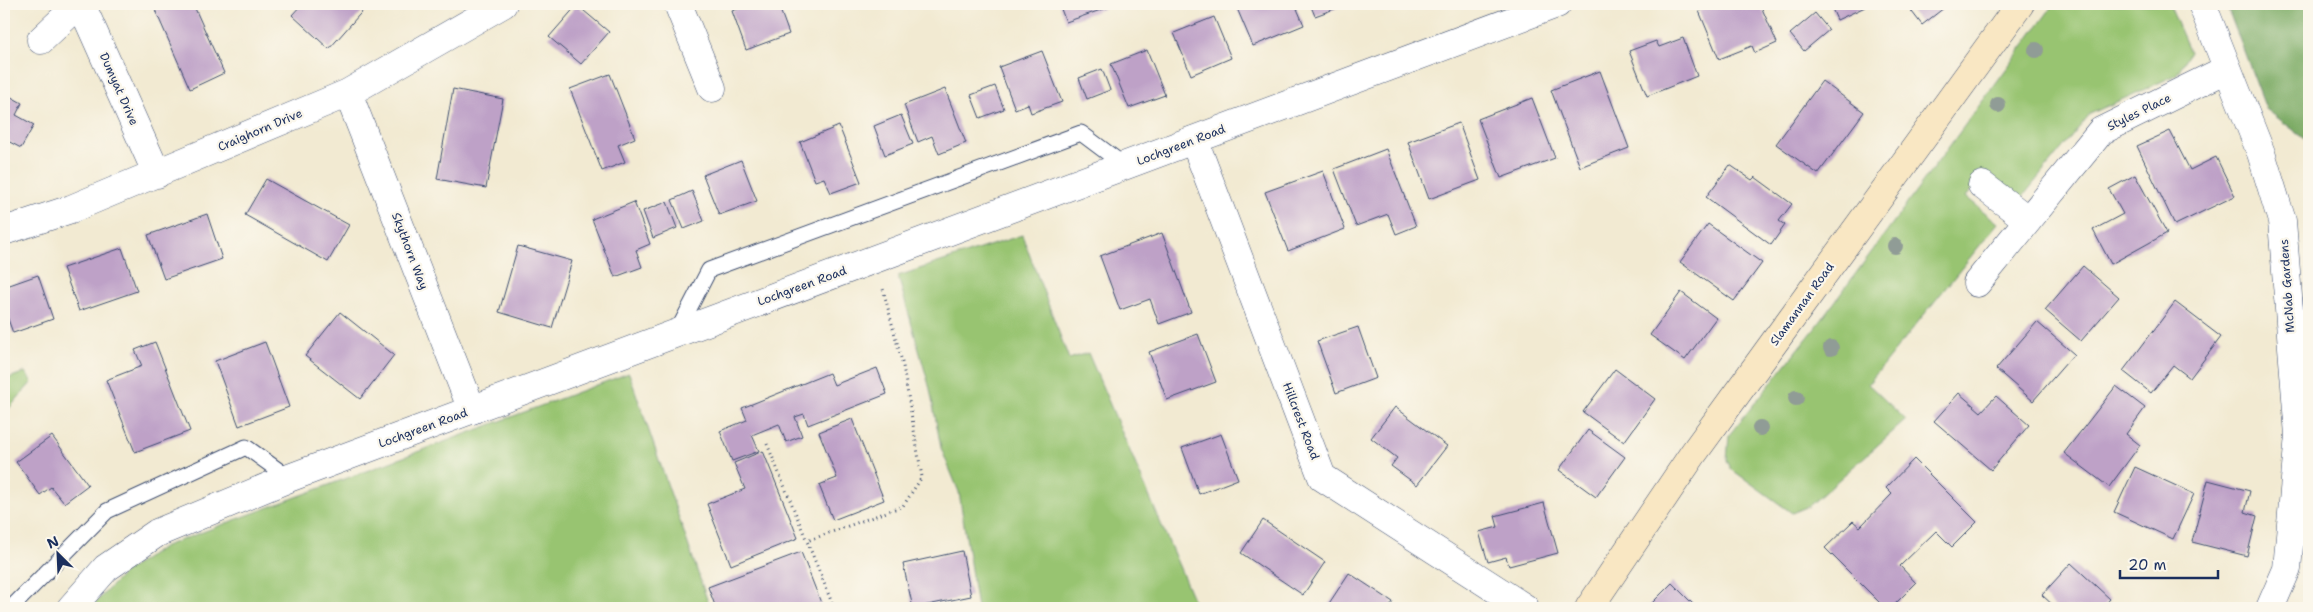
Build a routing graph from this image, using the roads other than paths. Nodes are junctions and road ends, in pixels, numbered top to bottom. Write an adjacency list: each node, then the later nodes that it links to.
1 (80, 4): 7 (street, Dumyat Drive); 13 (street, Dumyat Drive)
2 (503, 4): 10 (street, Craighorn Drive)
3 (678, 4): 9 (street)
4 (1557, 4): 11 (street, Lochgreen Road)
5 (2020, 4): 24 (main road, Slamannan Road)
6 (2202, 4): 8 (street, McNab Gardens)
7 (41, 40)
8 (2227, 69): 15 (street, Styles Place); 25 (street, McNab Gardens)
9 (712, 88)
10 (348, 93): 13 (street, Craighorn Drive); 19 (street, Skythorn Way)
11 (1194, 140): 12 (street, Lochgreen Road); 23 (street, Hillcrest Road)
12 (1125, 166): 18 (street, Lochgreen Road); 18 (lane)
13 (157, 174): 16 (street, Craighorn Drive)
14 (1982, 185): 15 (street)
15 (2028, 220): 17 (street, Styles Place)
16 (4, 230)
17 (1977, 283)
18 (676, 334): 19 (street, Lochgreen Road)
19 (472, 410): 20 (street, Lochgreen Road)
20 (289, 478): 21 (lane); 22 (street, Lochgreen Road)
21 (11, 608)
22 (71, 608)
23 (1525, 608)
24 (1589, 608)
25 (2270, 608)

